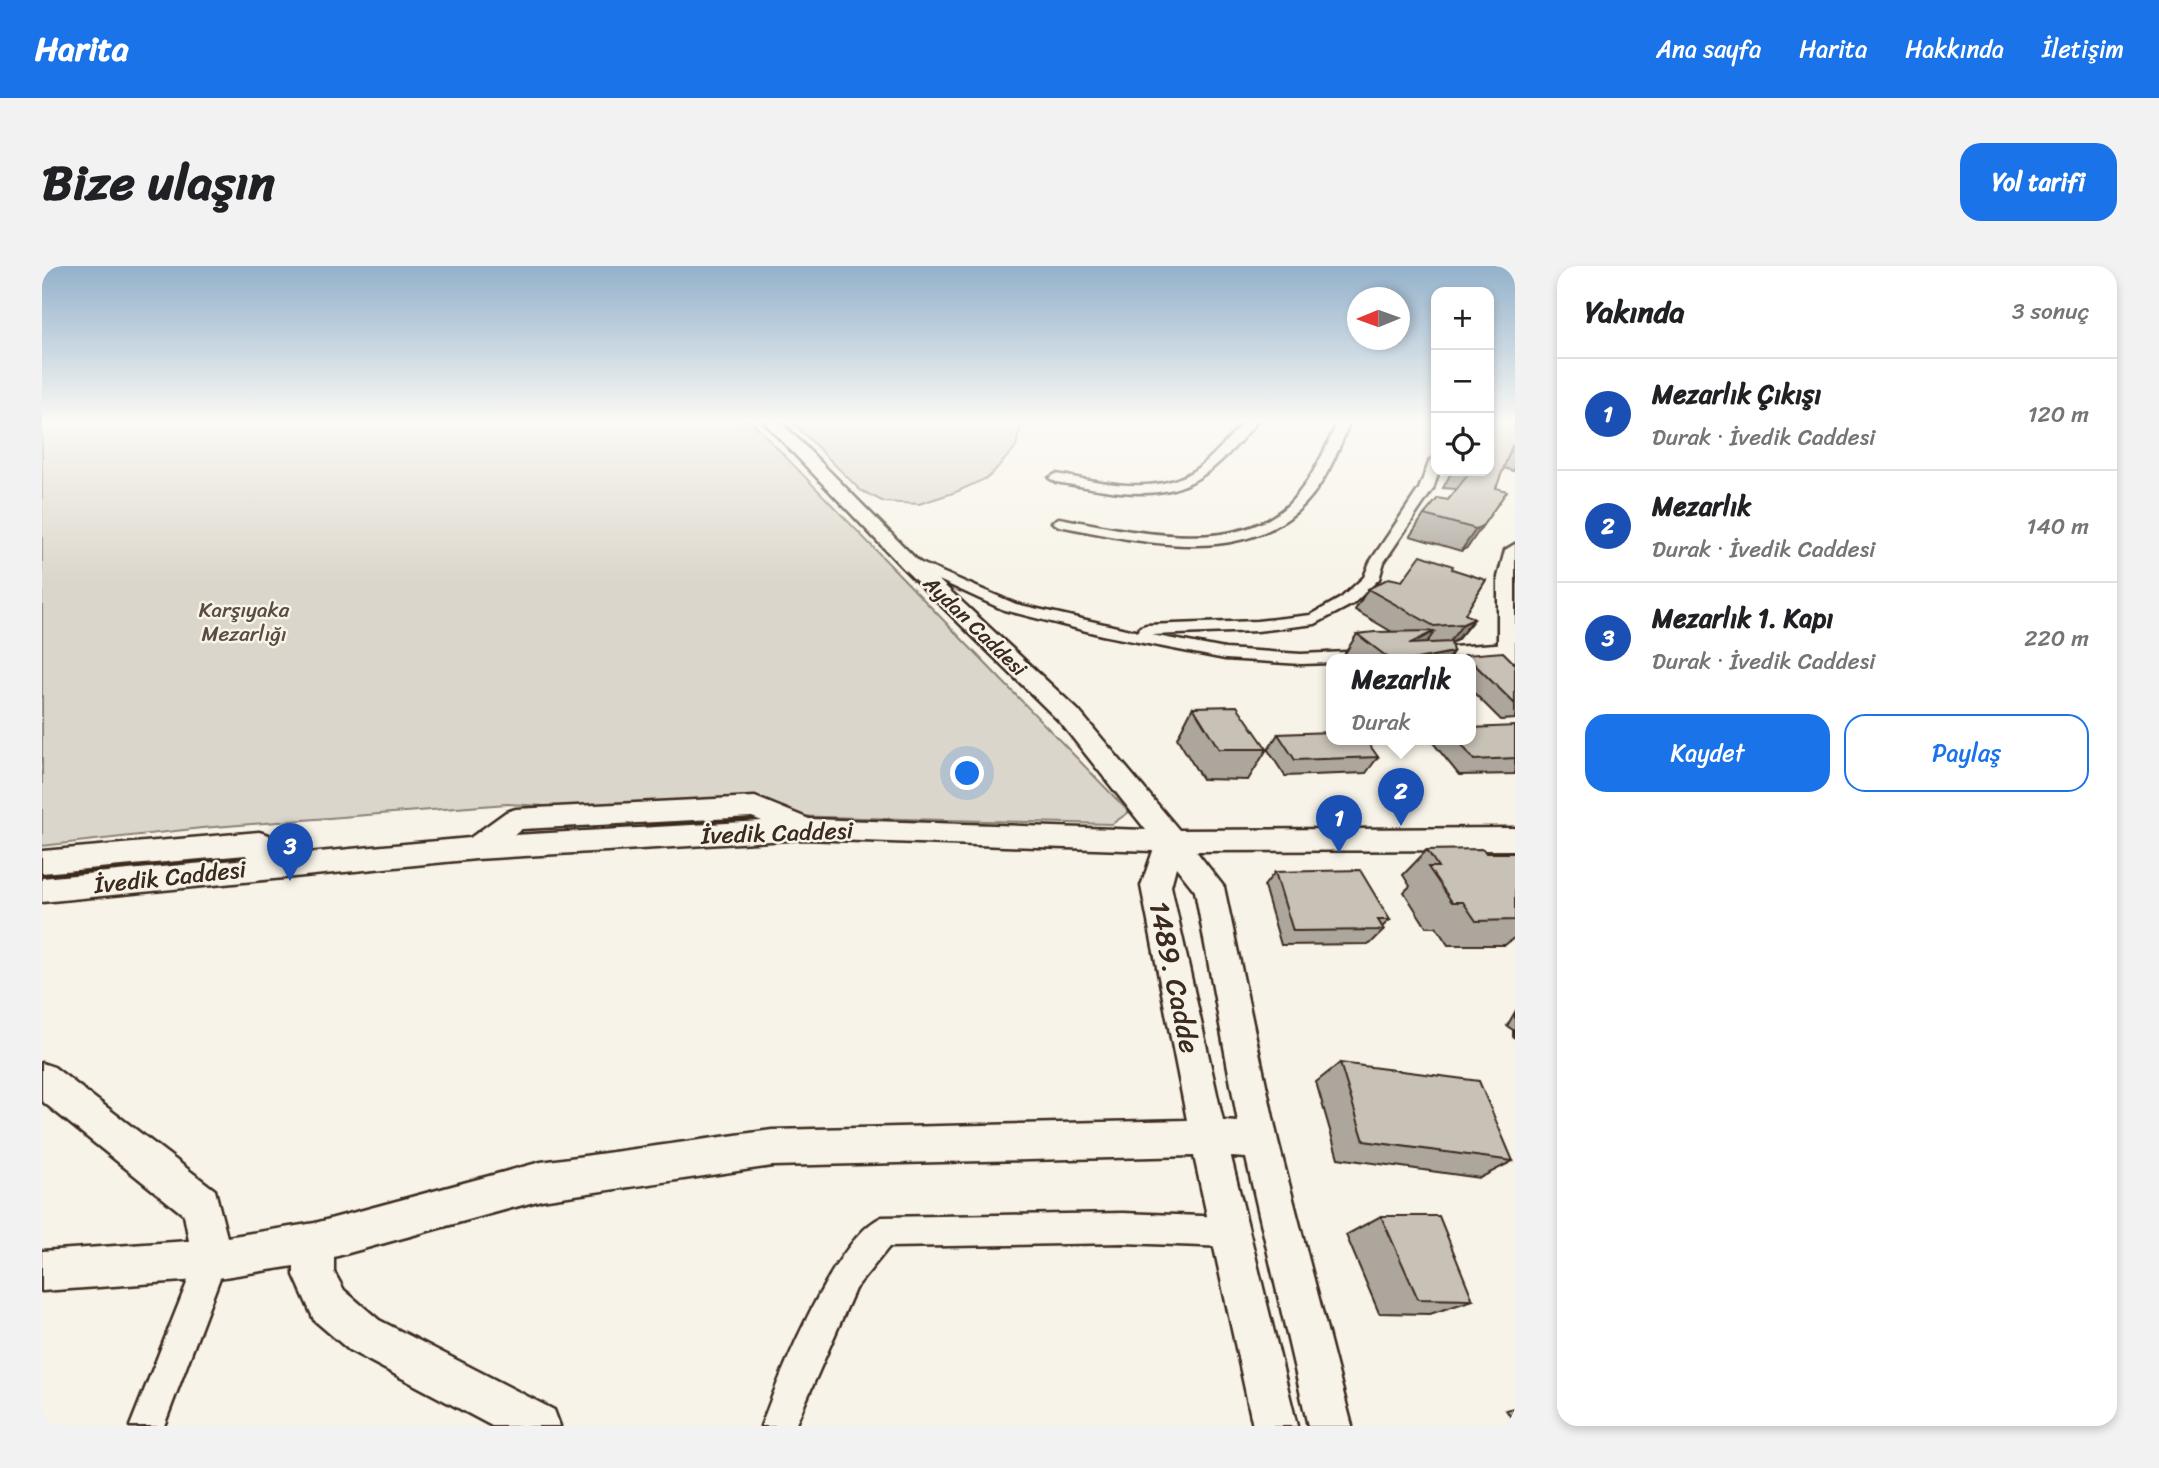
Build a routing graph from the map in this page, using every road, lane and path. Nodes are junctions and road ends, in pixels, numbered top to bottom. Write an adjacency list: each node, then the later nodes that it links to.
1 (822, 474): 8 (street, Aydan Caddesi)
2 (1201, 474): 5 (street)
3 (1317, 474): 6 (street)
4 (1431, 475): 10 (street)
5 (1056, 478)
6 (1059, 522)
7 (1515, 550): 9 (street)
8 (909, 563): 10 (street); 15 (street, Aydan Caddesi)
9 (1511, 578): 11 (street)
10 (1102, 630): 13 (street)
11 (1512, 651): 12 (street)
12 (1438, 654)
13 (1326, 658)
14 (1515, 839): 15 (street, İvedik Caddesi)
15 (1170, 841): 17 (street, İvedik Caddesi); 20 (street, 1489. Cadde); 21 (street, 1489. Cadde)
16 (42, 862): 17 (street)
17 (262, 868): 18 (street, İvedik Caddesi)
18 (42, 890)
19 (42, 1079): 24 (street)
20 (1209, 1138): 21 (street); 22 (street, 1489. Cadde); 23 (street)
21 (1260, 1141): 30 (street, 1489. Cadde)
22 (1228, 1233): 28 (street); 29 (street, 1489. Cadde)
23 (315, 1243): 24 (street); 27 (street)
24 (212, 1259): 25 (street); 26 (street)
25 (42, 1271)
26 (148, 1426)
27 (538, 1426)
28 (778, 1426)
29 (1275, 1426)
30 (1330, 1426)

